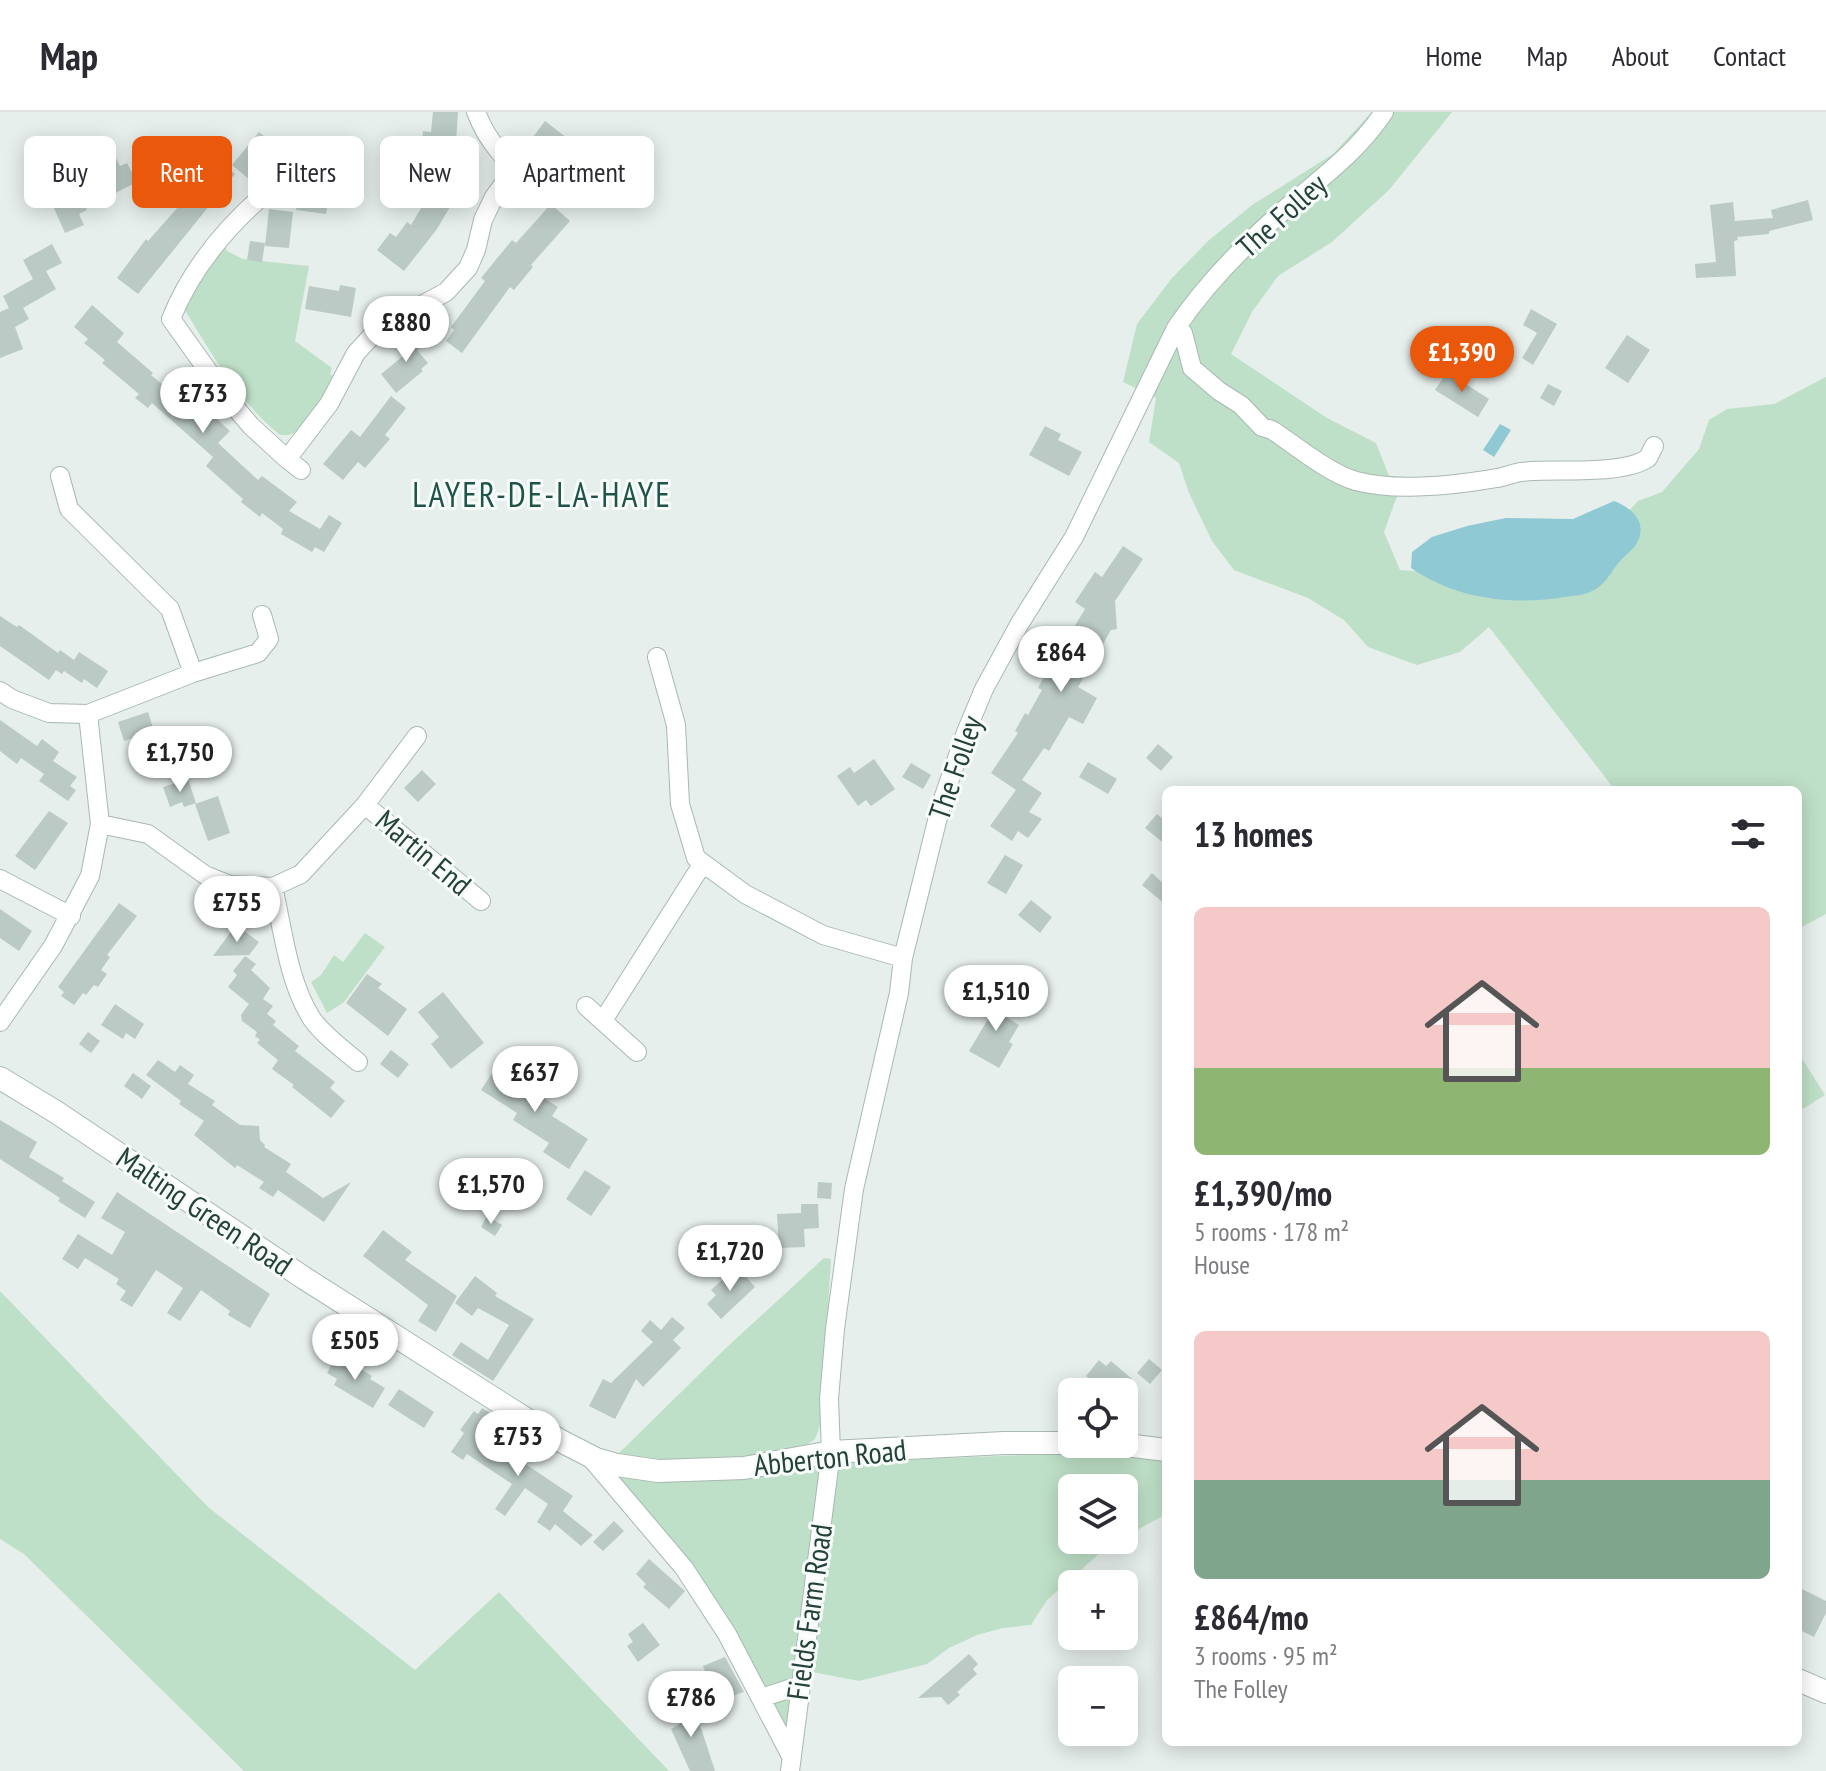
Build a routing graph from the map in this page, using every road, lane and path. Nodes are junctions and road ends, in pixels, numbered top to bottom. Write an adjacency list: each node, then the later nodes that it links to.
1 (476, 112): 3 (street)
2 (1384, 112): 6 (street, The Folley)
3 (495, 147)
4 (495, 198): 5 (street)
5 (249, 208)
6 (1176, 328): 7 (street); 22 (street, The Folley)
7 (1654, 446)
8 (60, 476): 11 (street)
9 (262, 615): 11 (street)
10 (657, 657): 17 (street)
11 (193, 673): 13 (street)
12 (0, 691): 13 (street)
13 (88, 714): 16 (street)
14 (417, 736): 15 (street)
15 (365, 805): 19 (street); 20 (street, Martin End)
16 (100, 824): 19 (street); 21 (street)
17 (703, 863): 22 (street); 24 (street)
18 (0, 879): 21 (street)
19 (273, 887): 27 (street)
20 (481, 901)
21 (71, 916): 25 (street)
22 (903, 958): 32 (street, The Folley)
23 (586, 1006): 24 (street)
24 (604, 1019): 26 (street)
25 (0, 1022)
26 (637, 1052)
27 (358, 1062)
28 (0, 1078): 33 (street, Malting Green Road)
29 (1058, 1443): 32 (street, Abberton Road)
30 (1138, 1446): 31 (street)
31 (1162, 1450)
32 (831, 1452): 33 (street, Abberton Road); 35 (street, Fields Farm Road)
33 (589, 1456): 37 (street, Malting Green Road)
34 (1802, 1682): 36 (street)
35 (801, 1685): 37 (street); 38 (street, Fields Farm Road)
36 (1826, 1692)
37 (761, 1698): 38 (street, Malting Green Road)
38 (790, 1764)

